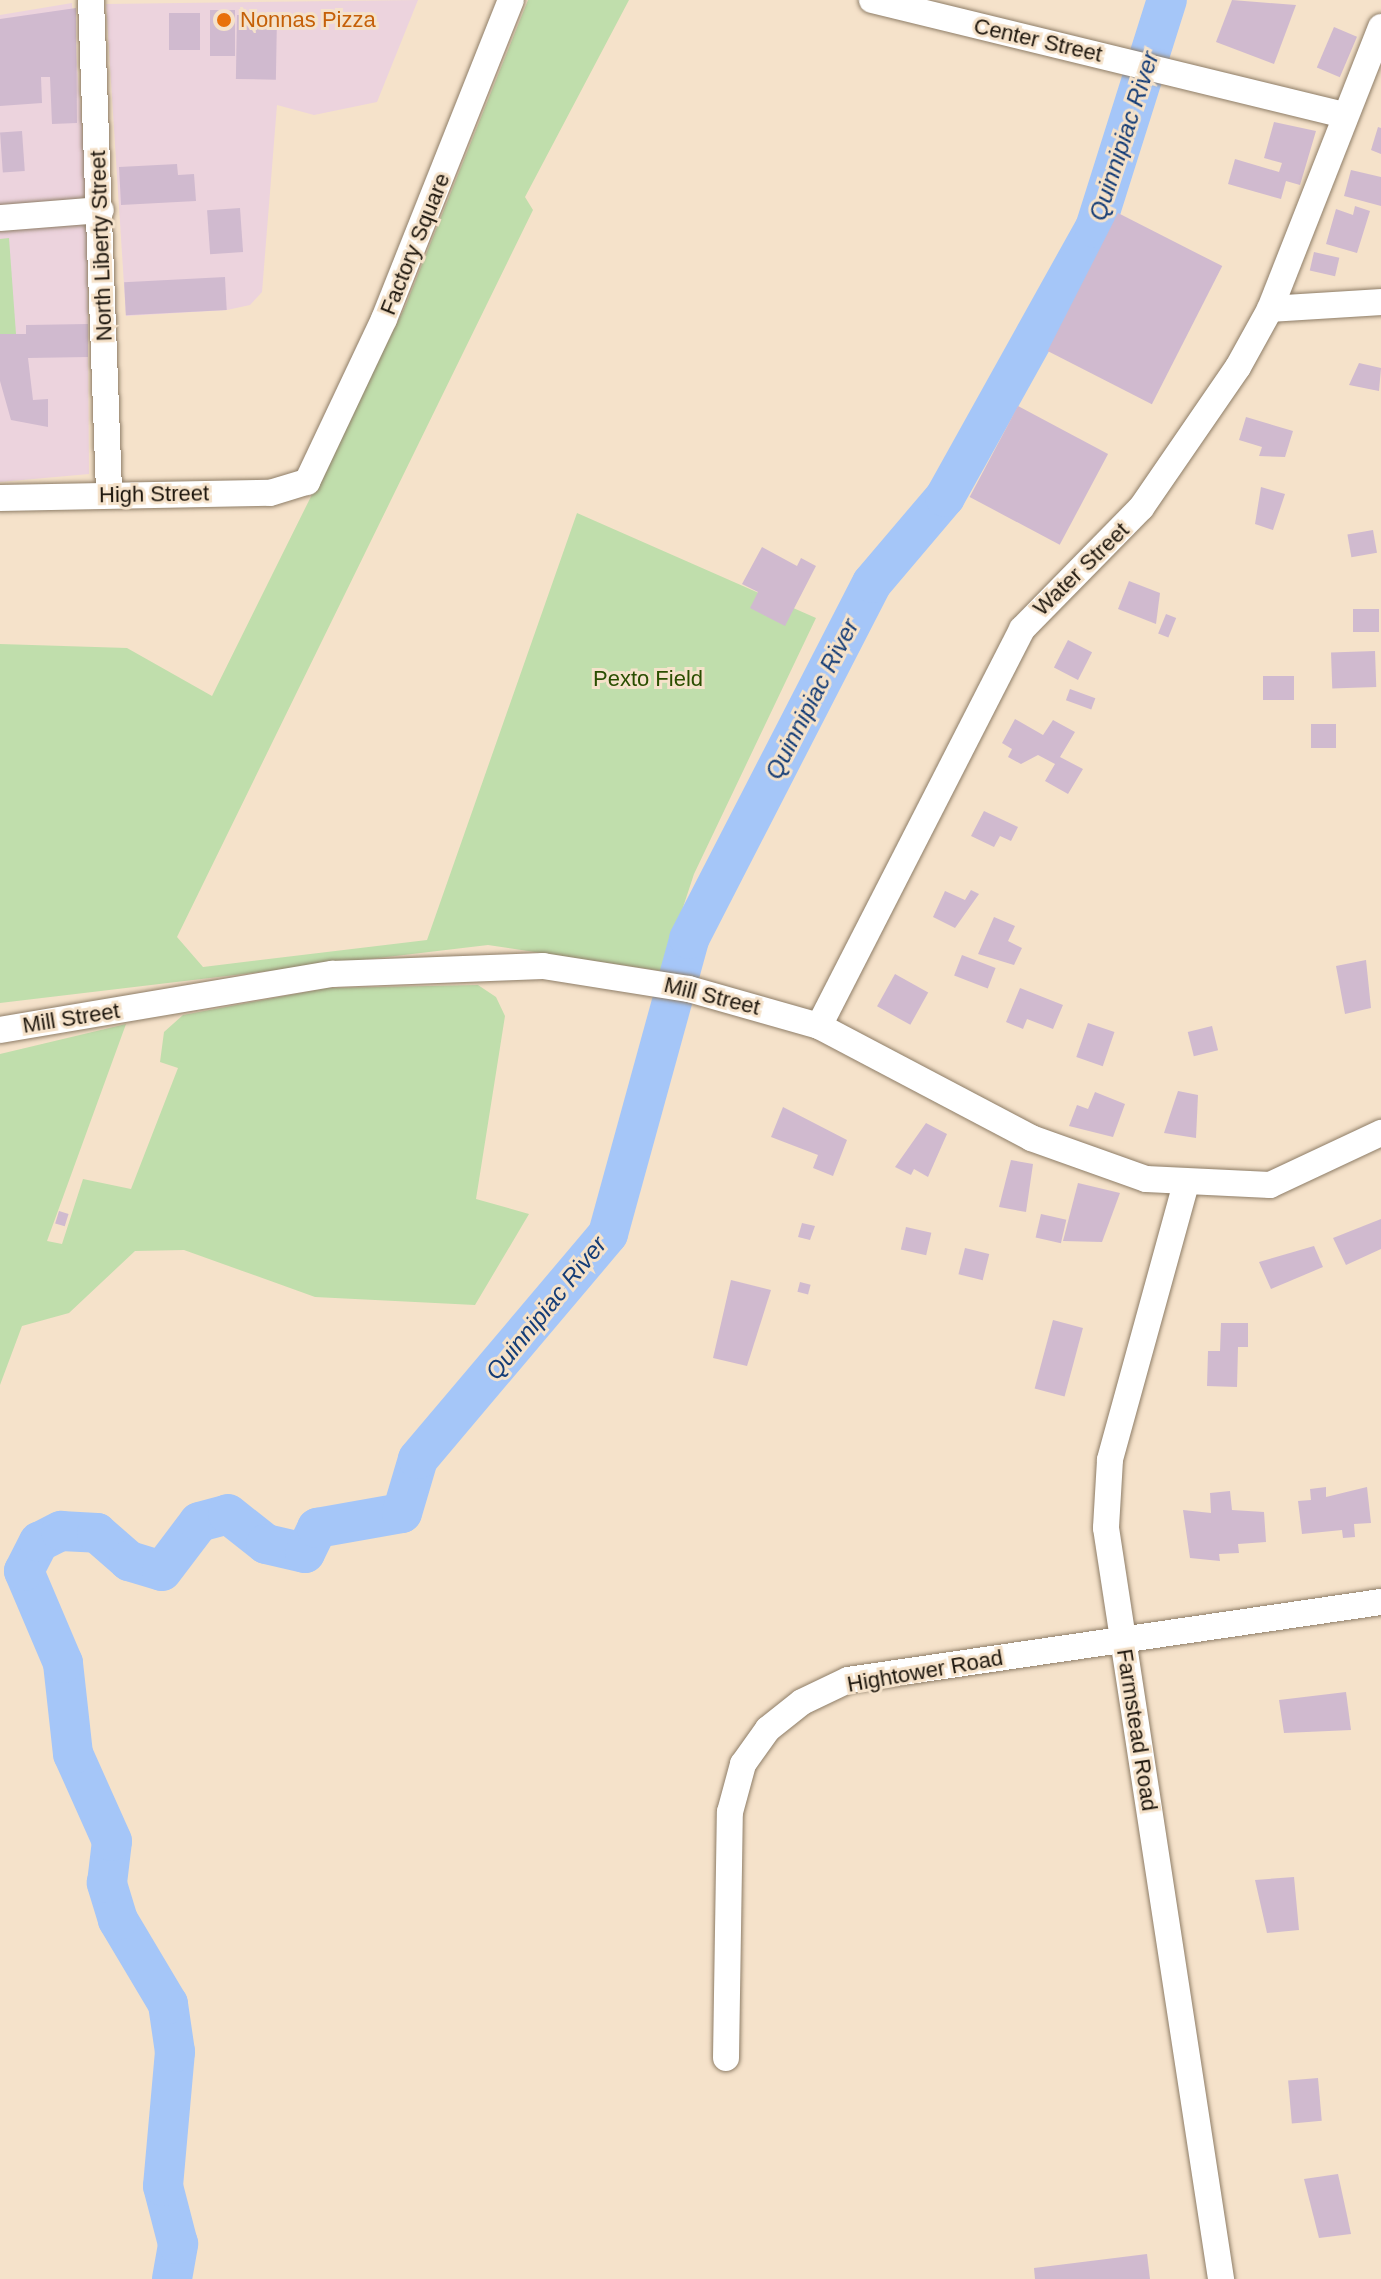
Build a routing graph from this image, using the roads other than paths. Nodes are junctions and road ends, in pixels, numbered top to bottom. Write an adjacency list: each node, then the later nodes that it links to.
1 (91, 0): 6 (street, North Liberty Street)
2 (511, 0): 10 (street, Factory Square)
3 (872, 0): 5 (street, Center Street)
4 (1381, 27): 5 (street, Water Street)
5 (1343, 115): 9 (street, Water Street)
6 (101, 210): 7 (street); 11 (street, North Liberty Street)
7 (0, 218)
8 (1381, 302): 9 (street)
9 (1270, 309): 13 (street, Water Street)
10 (307, 482): 11 (street, High Street)
11 (109, 493): 12 (street, High Street)
12 (0, 498)
13 (819, 1026): 14 (street, Mill Street); 16 (street, Mill Street)
14 (0, 1030)
15 (1381, 1133): 16 (street, Mill Street)
16 (1185, 1187): 18 (street, Farmstead Road)
17 (1381, 1602): 18 (street, Hightower Road)
18 (1123, 1640): 19 (street, Hightower Road); 20 (street, Farmstead Road)
19 (726, 2058)
20 (1221, 2279)

